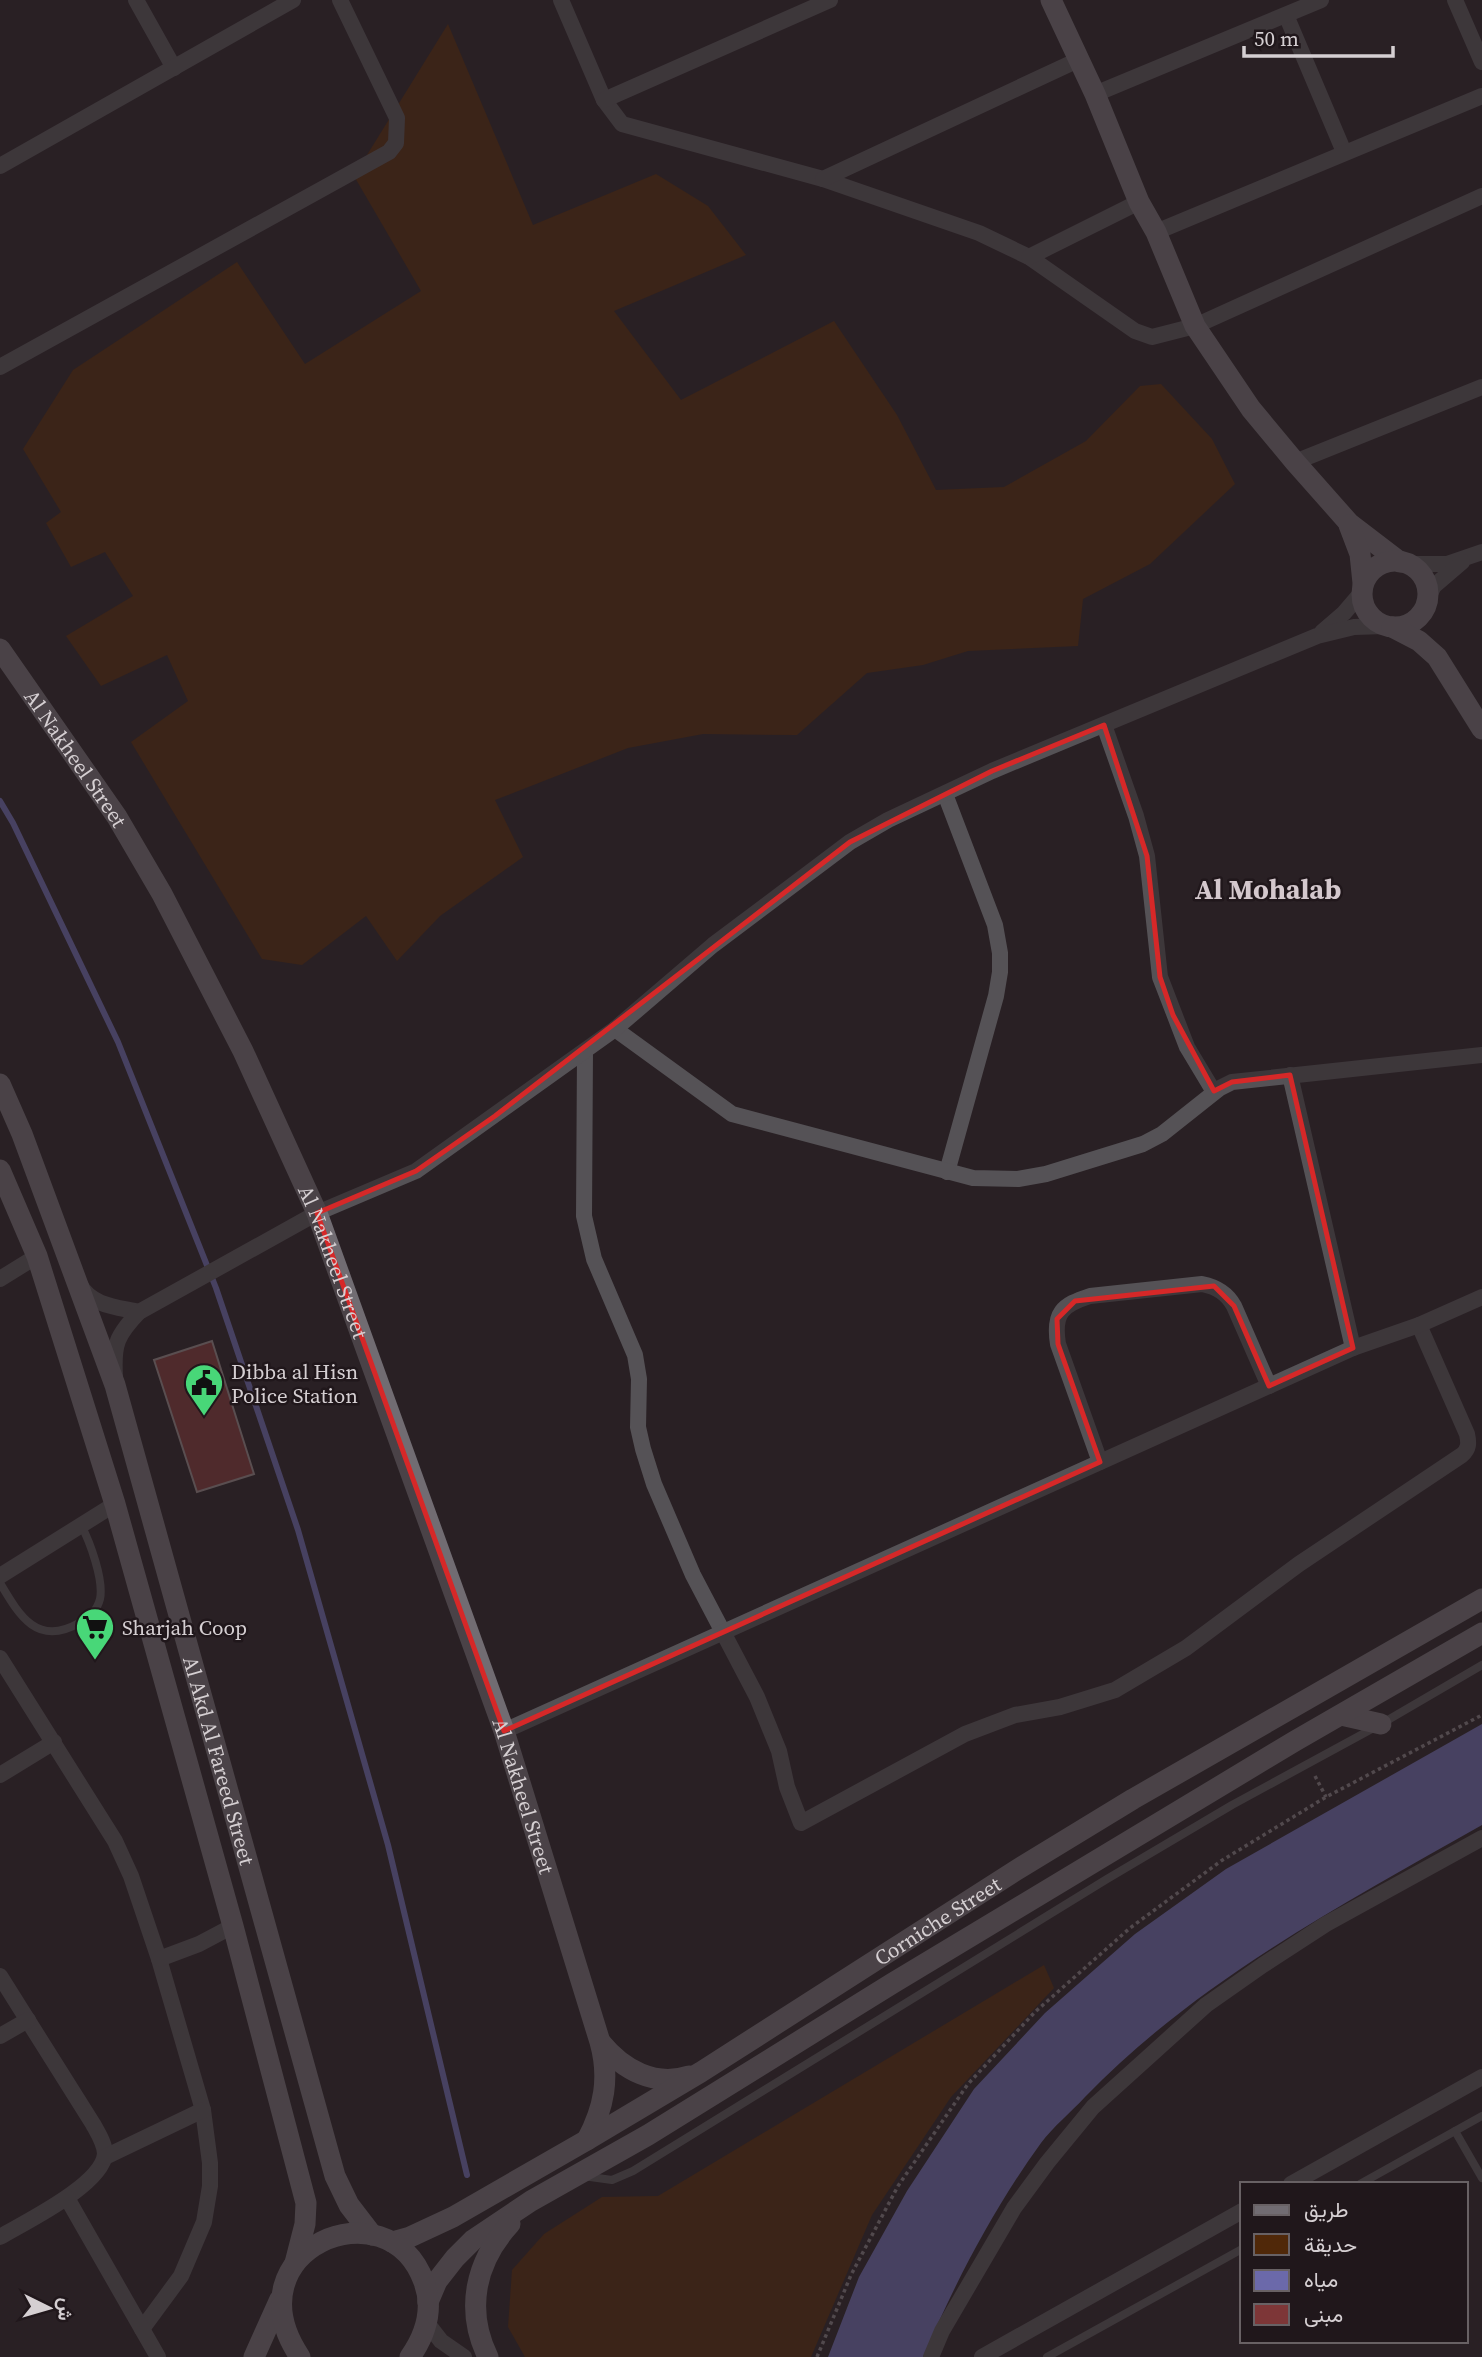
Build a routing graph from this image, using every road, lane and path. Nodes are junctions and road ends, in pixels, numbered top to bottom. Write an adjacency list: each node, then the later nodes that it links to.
1 (136, 0): 12 (street)
2 (293, 0): 12 (street)
3 (340, 0): 24 (street)
4 (561, 0): 15 (street)
5 (830, 0): 15 (street)
6 (1051, 0): 10 (main road)
7 (1321, 0): 9 (street)
8 (1455, 0): 11 (street)
9 (1286, 15): 13 (street); 16 (street)
10 (1078, 61): 13 (main road); 18 (street)
11 (1482, 62)
12 (174, 68): 17 (street)
13 (1095, 94): 20 (main road)
14 (1482, 96): 16 (street)
15 (604, 100): 18 (street)
16 (1344, 152): 21 (street)
17 (0, 166)
18 (823, 179): 22 (street)
19 (1482, 196): 23 (street)
20 (1139, 202): 21 (main road); 22 (street)
21 (1156, 232): 23 (main road)
22 (1029, 257): 23 (street)
23 (1195, 326): 26 (main road)
24 (0, 367)
25 (1482, 387): 26 (street)
26 (1295, 462): 27 (main road)
27 (1349, 523): 30 (main road); 31 (main road)
28 (1482, 552): 29 (street)
29 (1464, 560): 30 (street); 32 (street)
30 (1404, 563): 31 (main road); 32 (main road)
31 (1363, 588): 33 (main road); 34 (street)
32 (1427, 601): 33 (main road); 36 (main road)
33 (1388, 627): 34 (street); 36 (main road)
34 (1317, 635): 37 (street)
35 (0, 649): 48 (main road, Al Nakheel Street)
36 (1437, 657): 38 (main road)
37 (1104, 724): 39 (street); 45 (street)
38 (1482, 729)
39 (945, 793): 40 (street); 47 (street)
40 (615, 1029): 41 (street); 47 (street)
41 (585, 1051): 48 (street); 64 (street)
42 (1482, 1055): 43 (street)
43 (1290, 1075): 45 (street); 55 (street)
44 (0, 1084): 50 (main road, Al Akd Al Fareed Street)
45 (1214, 1092): 47 (street)
46 (0, 1170): 49 (main road, Al Akd Al Fareed Street)
47 (947, 1172)
48 (317, 1213): 53 (street); 71 (main road, Al Nakheel Street)
49 (37, 1256): 51 (street); 59 (main road, Al Akd Al Fareed Street)
50 (75, 1277): 53 (street); 56 (main road, Al Akd Al Fareed Street)
51 (0, 1279)
52 (1482, 1297): 54 (street)
53 (139, 1312): 56 (street)
54 (1419, 1325): 55 (street); 64 (street)
55 (1353, 1348): 57 (street)
56 (115, 1385): 97 (main road, Al Akd Al Fareed Street)
57 (1269, 1386): 58 (street); 58 (street)
58 (1100, 1462): 64 (street)
59 (115, 1504): 60 (street); 75 (main road, Al Akd Al Fareed Street)
60 (81, 1524): 61 (street); 62 (lane)
61 (0, 1576)
62 (0, 1583)
63 (1482, 1599): 81 (main road, Corniche Street)
64 (723, 1633): 71 (street)
65 (1482, 1633): 68 (main road, Corniche Street)
66 (0, 1658): 72 (street)
67 (1482, 1665): 70 (lane)
68 (1341, 1714): 70 (main road); 89 (main road, Corniche Street)
69 (1482, 1715): 112 (path)
70 (1381, 1724): 89 (lane)
71 (504, 1731): 80 (main road, Al Nakheel Street)
72 (54, 1742): 73 (street); 76 (street)
73 (0, 1775)
74 (1482, 1838): 113 (street)
75 (233, 1926): 76 (street); 101 (main road, Al Akd Al Fareed Street)
76 (159, 1959): 83 (street)
77 (0, 1976): 78 (street)
78 (27, 2020): 79 (street); 87 (street)
79 (0, 2036)
80 (600, 2042): 81 (main road, Al Nakheel Street); 86 (main road, Al Nakheel Street)
81 (701, 2073): 86 (main road, Corniche Street)
82 (1482, 2077): 91 (street)
83 (203, 2110): 87 (street); 105 (street)
84 (1482, 2116): 85 (lane)
85 (1455, 2131): 88 (lane); 90 (lane)
86 (587, 2140): 99 (main road, Corniche Street)
87 (105, 2157): 94 (street)
88 (1377, 2174): 92 (lane); 93 (lane)
89 (576, 2176): 95 (main road, Corniche Street)
90 (1482, 2178)
91 (1295, 2182)
92 (1363, 2182)
93 (1381, 2182)
94 (67, 2198): 98 (street); 105 (street)
95 (531, 2201): 103 (main road, Corniche Street); 111 (main road)
96 (1240, 2212): 114 (street)
97 (372, 2235): 99 (main road); 101 (main road)
98 (0, 2237)
99 (392, 2242): 103 (main road)
100 (1240, 2250): 115 (lane)
101 (295, 2263): 102 (main road, Al Akd Al Fareed Street)
102 (282, 2294): 107 (main road, Al Akd Al Fareed Street); 108 (main road)
103 (428, 2302): 104 (main road)
104 (427, 2323): 109 (main road); 110 (street)
105 (142, 2329): 106 (street)
106 (158, 2357)
107 (254, 2357)
108 (300, 2357)
109 (410, 2357)
110 (464, 2357)
111 (488, 2357)
112 (817, 2357)
113 (931, 2357)
114 (982, 2357)
115 (1047, 2357)

